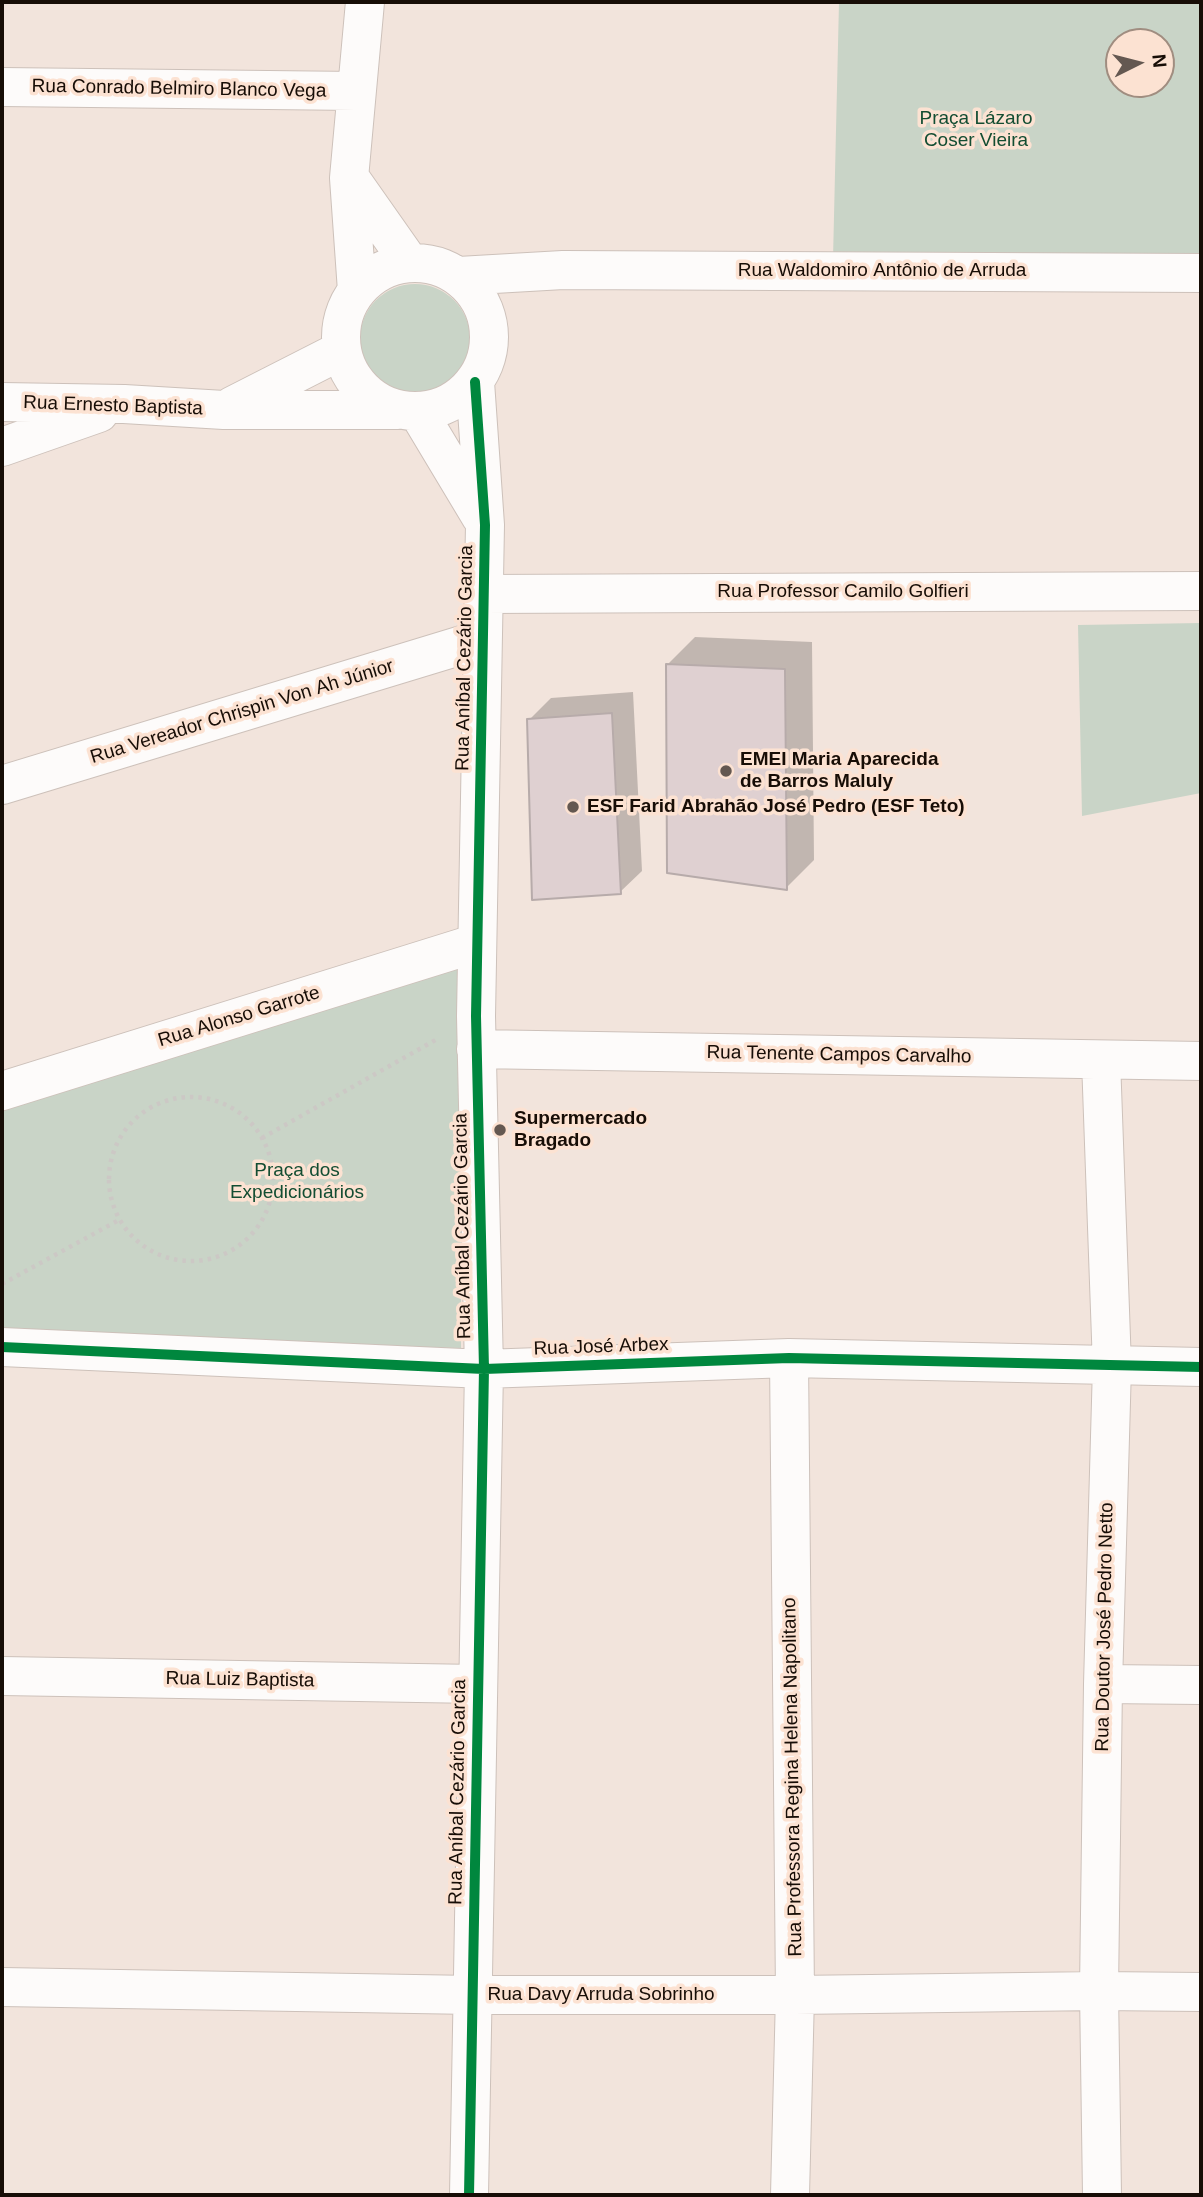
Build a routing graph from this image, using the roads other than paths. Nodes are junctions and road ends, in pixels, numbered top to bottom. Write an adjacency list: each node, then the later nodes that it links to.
1 (365, 2): 3 (street)
2 (2, 87): 3 (street, Rua Conrado Belmiro Blanco Vega)
3 (356, 91): 4 (street)
4 (349, 178): 5 (street); 9 (street)
5 (409, 262): 8 (street); 9 (street)
6 (563, 270): 7 (street, Rua Waldomiro Antônio de Arruda); 8 (street, Rua Waldomiro Antônio de Arruda); 10 (street)
7 (1201, 273)
8 (459, 276): 10 (street)
9 (357, 291): 11 (street)
10 (486, 315): 12 (street)
11 (342, 350): 15 (street, Rua Ernesto Baptista); 16 (street)
12 (475, 382): 16 (street); 18 (street, Rua Aníbal Cezário Garcia)
13 (2, 402): 14 (street, Rua Ernesto Baptista)
14 (124, 404): 15 (street, Rua Ernesto Baptista); 17 (street)
15 (224, 410): 16 (street, Rua Ernesto Baptista)
16 (408, 411): 18 (street, Rua Aníbal Cezário Garcia)
17 (2, 447)
18 (485, 525): 20 (street, Rua Aníbal Cezário Garcia)
19 (1201, 591): 20 (street, Rua Professor Camilo Golfieri)
20 (484, 594): 21 (street, Rua Aníbal Cezário Garcia)
21 (482, 639): 22 (street, Rua Vereador Chrispin Von Ah Júnior); 23 (street, Rua Aníbal Cezário Garcia)
22 (2, 785)
23 (477, 943): 24 (street, Rua Aníbal Cezário Garcia); 27 (street, Rua Alonso Garrote)
24 (476, 1033): 25 (street, Rua Tenente Campos Carvalho); 32 (street, Rua Aníbal Cezário Garcia)
25 (1101, 1060): 26 (street, Rua Tenente Campos Carvalho); 30 (street, Rua Doutor José Pedro Netto)
26 (1201, 1061)
27 (2, 1091)
28 (2, 1347): 32 (street, Rua José Arbex)
29 (789, 1358): 30 (street, Rua José Arbex); 32 (street, Rua José Arbex); 41 (street, Rua Professora Regina Helena Napolitano)
30 (1112, 1366): 31 (street, Rua José Arbex); 35 (street, Rua Doutor José Pedro Netto)
31 (1201, 1367)
32 (484, 1369): 34 (street, Rua Aníbal Cezário Garcia)
33 (2, 1676): 34 (street, Rua Luiz Baptista)
34 (477, 1684): 40 (street, Rua Aníbal Cezário Garcia)
35 (1103, 1684): 36 (street); 38 (street, Rua Doutor José Pedro Netto)
36 (1201, 1685)
37 (2, 1987): 40 (street, Rua Davy Arruda Sobrinho)
38 (1100, 1991): 39 (street, Rua Davy Arruda Sobrinho); 41 (street, Rua Davy Arruda Sobrinho); 44 (street, Rua Doutor José Pedro Netto)
39 (1201, 1992)
40 (473, 1995): 41 (street, Rua Davy Arruda Sobrinho); 42 (street, Rua Aníbal Cezário Garcia)
41 (795, 1995): 43 (street, Rua Professora Regina Helena Napolitano)
42 (469, 2195)
43 (790, 2195)
44 (1102, 2195)

